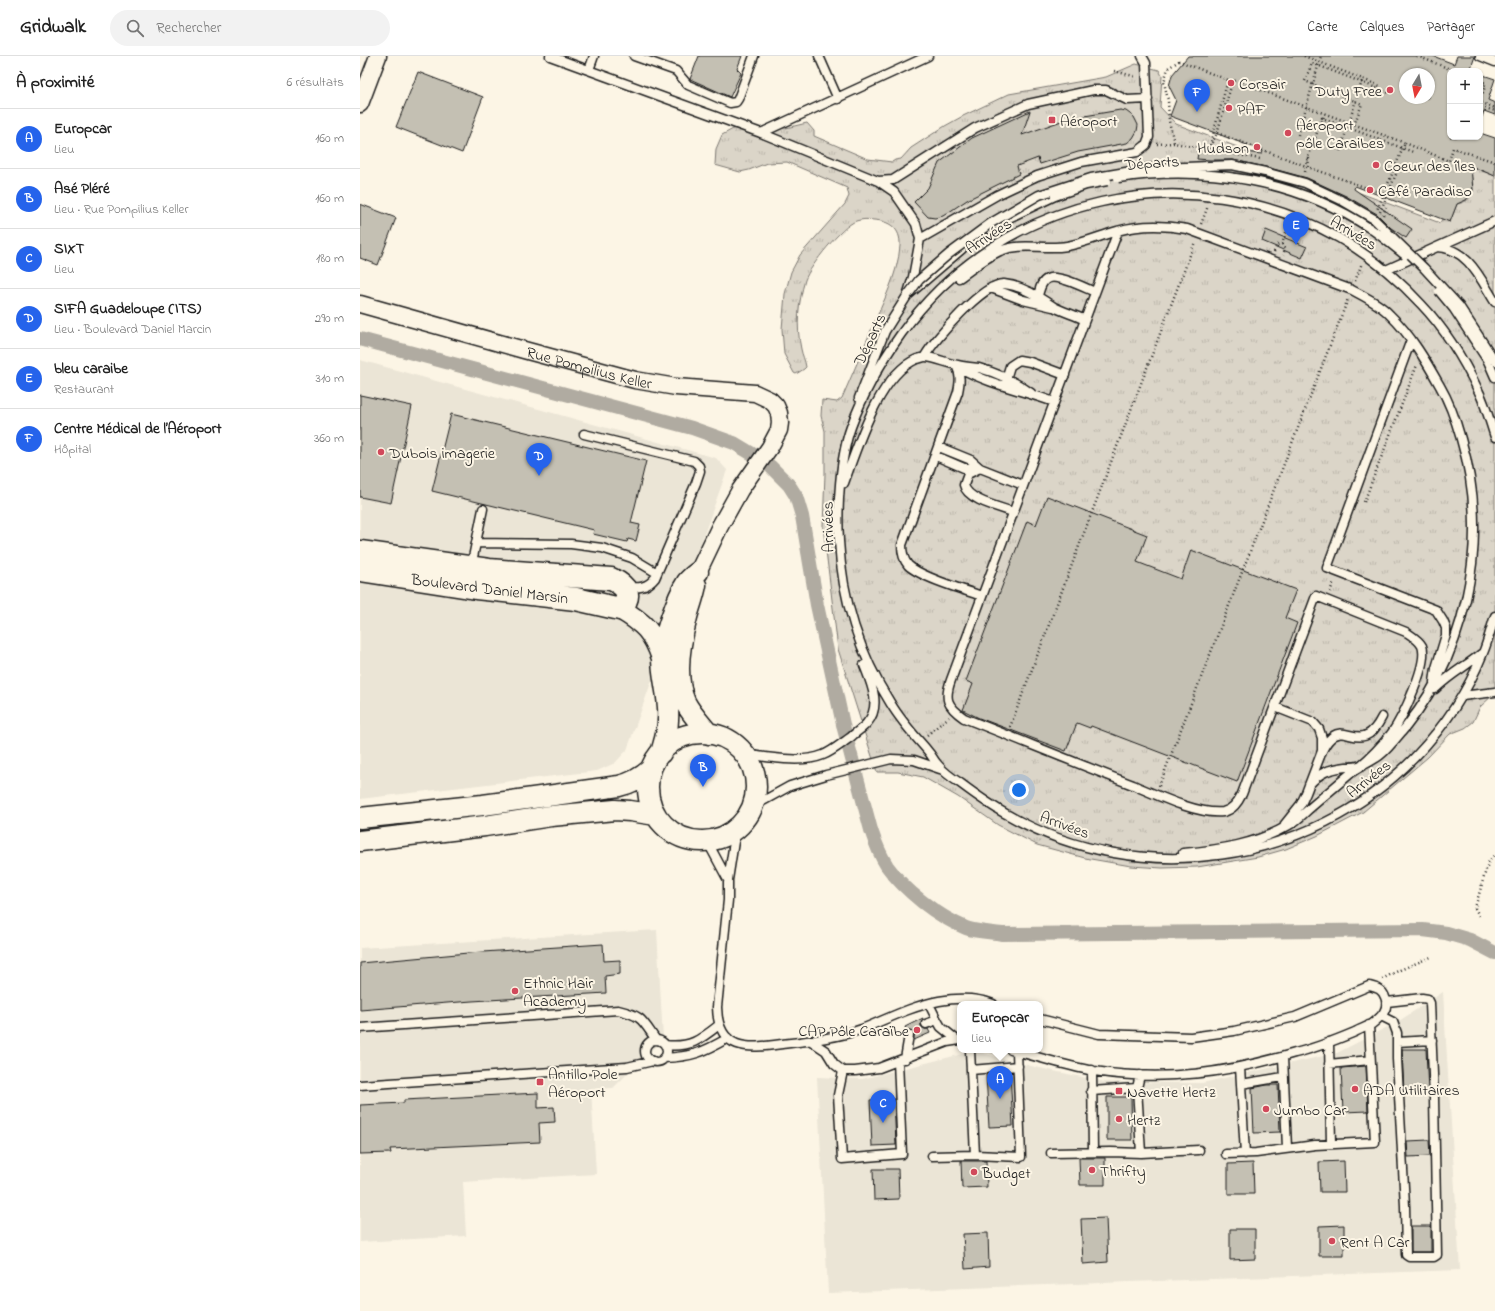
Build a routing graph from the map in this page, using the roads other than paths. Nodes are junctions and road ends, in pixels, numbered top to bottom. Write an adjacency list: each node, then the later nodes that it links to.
1 (550, 56): 12 (lane)
2 (594, 56): 12 (lane)
3 (634, 56): 10 (lane)
4 (754, 56): 10 (lane)
5 (819, 56): 14 (lane)
6 (928, 56): 14 (lane)
7 (1142, 56): 13 (lane)
8 (1480, 56): 11 (lane)
9 (376, 57): 15 (street)
10 (657, 60)
11 (1495, 62)
12 (588, 70): 16 (lane)
13 (1148, 98): 17 (lane); 20 (lane)
14 (838, 99): 16 (lane)
15 (360, 104)
16 (761, 133): 17 (lane)
17 (878, 182): 20 (lane)
18 (1495, 221): 21 (lane)
19 (1118, 231): 24 (lane); 27 (lane); 32 (lane)
20 (920, 239): 25 (lane)
21 (1437, 247): 22 (lane); 28 (lane)
22 (1386, 270): 27 (lane, Arrivées); 43 (lane, Arrivées)
23 (991, 288): 26 (lane); 30 (lane); 33 (lane)
24 (1095, 292): 26 (lane); 31 (lane)
25 (907, 296): 34 (lane, Départs, bridge); 34 (lane, bridge); 41 (lane, Départs)
26 (1038, 296): 30 (lane)
27 (927, 302): 41 (lane, Arrivées)
28 (1495, 302)
29 (360, 304): 55 (street, Rue Pompilius Keller)
30 (1055, 307): 31 (lane)
31 (1085, 320): 36 (lane)
32 (1411, 340): 65 (lane); 65 (lane)
33 (925, 356): 35 (lane); 48 (lane)
34 (1491, 361): 37 (lane, Départs)
35 (956, 365): 38 (lane); 39 (lane); 44 (lane)
36 (1065, 375): 38 (lane); 40 (lane)
37 (1495, 377)
38 (1006, 378): 39 (lane)
39 (1031, 393): 40 (lane)
40 (1054, 402): 47 (lane)
41 (851, 427): 48 (lane, Arrivées)
42 (584, 434): 56 (lane)
43 (1495, 437)
44 (939, 447): 45 (lane); 46 (lane)
45 (936, 456): 46 (lane); 58 (lane)
46 (980, 468): 47 (lane); 50 (lane)
47 (1023, 485): 50 (lane)
48 (840, 495): 61 (lane, Arrivées)
49 (483, 509): 51 (lane)
50 (1013, 512): 58 (lane)
51 (476, 543): 53 (lane); 56 (lane)
52 (360, 552): 53 (main road)
53 (471, 568): 57 (main road)
54 (360, 570): 59 (main road, Boulevard Daniel Marsin)
55 (698, 572): 64 (street); 71 (street)
56 (657, 573): 57 (lane)
57 (621, 585): 59 (main road)
58 (982, 596): 69 (lane)
59 (620, 609): 64 (street, Boulevard Daniel Marsin)
60 (1495, 616): 63 (lane, Arrivées)
61 (854, 624): 73 (lane); 76 (lane, Arrivées)
62 (1495, 631): 63 (lane)
63 (1484, 652): 67 (lane); 68 (lane, Arrivées)
64 (662, 658): 74 (street)
65 (1434, 684): 67 (lane)
66 (1495, 692): 68 (lane)
67 (1429, 694): 75 (lane)
68 (1462, 696): 85 (lane, Arrivées)
69 (1274, 707): 72 (lane); 75 (lane)
70 (1382, 717): 72 (lane)
71 (709, 734): 73 (street); 74 (street)
72 (1322, 751): 77 (lane)
73 (744, 754): 78 (street)
74 (656, 761): 79 (street); 80 (street)
75 (1359, 766): 77 (lane); 81 (lane)
76 (940, 769): 78 (lane); 85 (lane, Arrivées)
77 (1309, 785): 81 (lane)
78 (752, 807): 82 (street)
79 (656, 815): 83 (street); 84 (street)
80 (360, 818)
81 (1282, 828): 85 (lane)
82 (736, 829): 84 (street); 86 (lane)
83 (360, 841)
84 (707, 841): 86 (lane)
85 (1139, 858)
86 (728, 880): 94 (lane)
87 (976, 1001): 89 (lane)
88 (1387, 1002): 90 (lane); 92 (lane); 102 (lane)
89 (930, 1004): 91 (lane); 103 (lane)
90 (1381, 1016): 95 (lane); 105 (lane)
91 (937, 1020): 93 (lane); 99 (lane)
92 (1043, 1020)
93 (926, 1024)
94 (719, 1025): 98 (lane); 106 (lane)
95 (1369, 1026): 104 (lane); 113 (lane)
96 (360, 1028): 100 (lane)
97 (909, 1035): 112 (lane)
98 (728, 1038): 103 (lane); 111 (lane)
99 (957, 1039)
100 (656, 1040): 106 (lane); 114 (lane)
101 (957, 1040): 112 (lane)
102 (1432, 1040): 105 (lane); 105 (lane)
103 (811, 1041): 120 (lane)
104 (1329, 1042): 110 (lane); 115 (lane)
105 (1397, 1042)
106 (665, 1045): 111 (lane)
107 (970, 1053): 118 (lane)
108 (1015, 1053): 116 (lane)
109 (1022, 1053): 119 (lane)
110 (1282, 1057): 117 (lane); 122 (lane)
111 (664, 1058): 114 (lane)
112 (901, 1060): 120 (lane); 120 (lane)
113 (1370, 1060): 115 (lane); 127 (lane)
114 (652, 1061): 124 (lane)
115 (1329, 1064): 127 (lane)
116 (1018, 1066): 118 (lane); 135 (lane)
117 (1240, 1067): 121 (lane); 123 (lane)
118 (971, 1070): 135 (lane)
119 (1092, 1070): 121 (lane); 126 (lane)
120 (843, 1071)
121 (1140, 1075): 125 (lane)
122 (1284, 1077): 123 (lane); 128 (lane)
123 (1241, 1084): 134 (lane)
124 (360, 1085)
125 (1137, 1088): 126 (lane); 132 (lane)
126 (1091, 1091): 130 (lane)
127 (1331, 1144): 128 (lane)
128 (1287, 1148): 134 (lane)
129 (1199, 1150): 132 (lane)
130 (1093, 1152): 131 (lane); 132 (lane)
131 (1051, 1153)
132 (1141, 1153)
133 (1226, 1154): 134 (lane)
134 (1245, 1154)
135 (974, 1155): 136 (lane)
136 (932, 1156)

